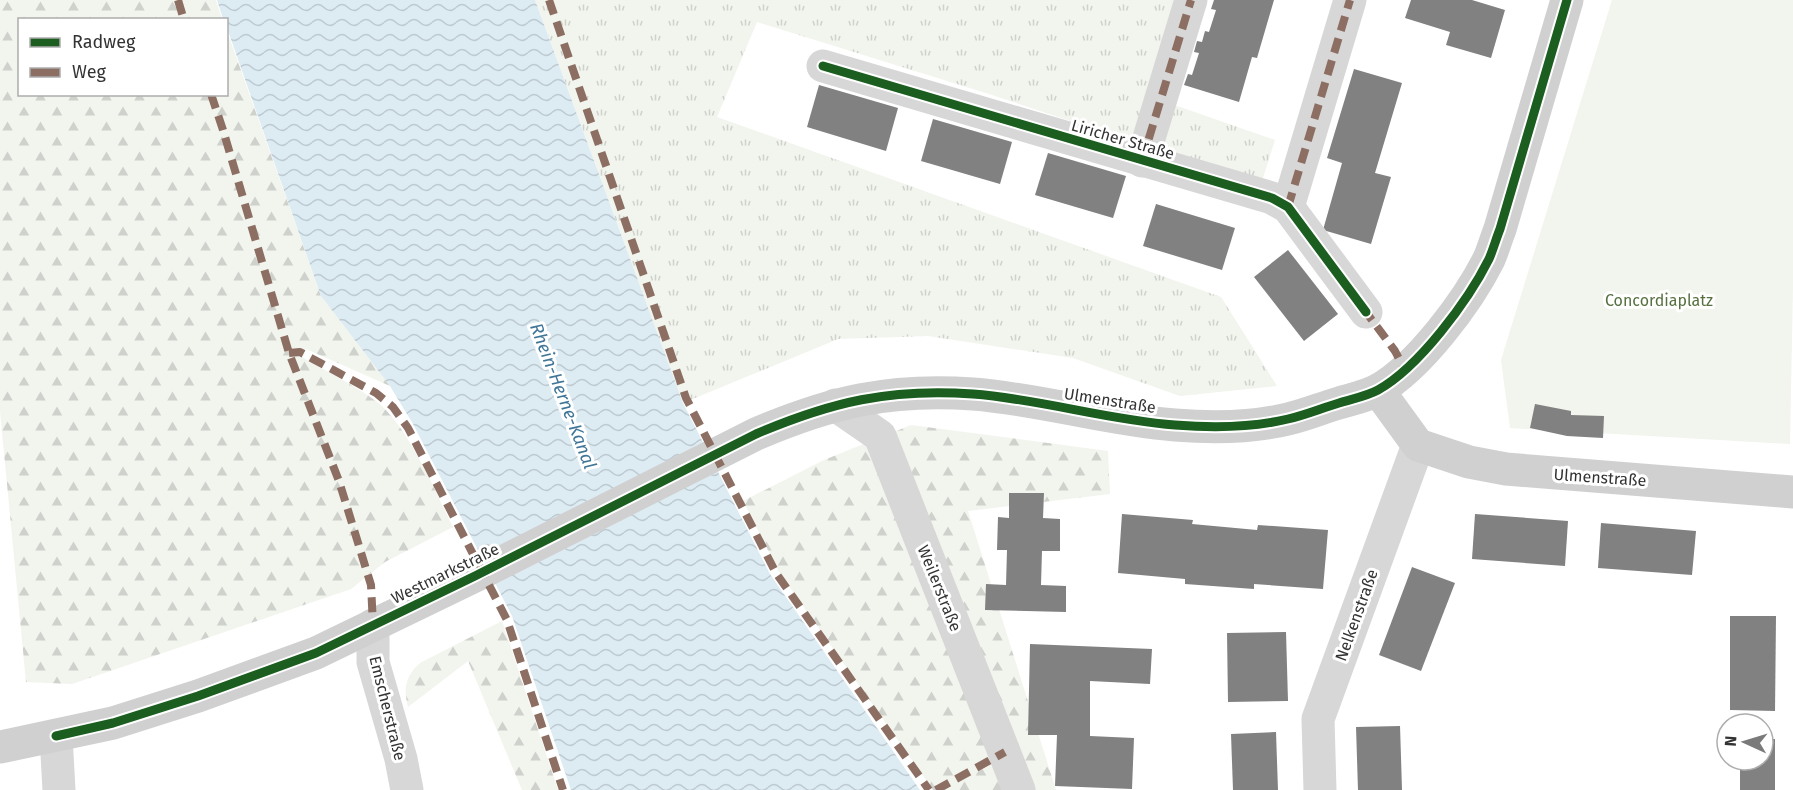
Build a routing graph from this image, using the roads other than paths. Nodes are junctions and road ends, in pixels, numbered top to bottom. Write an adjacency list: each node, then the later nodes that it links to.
1 (1191, 0): 5 (street, Liricher Straße)
2 (1350, 0): 6 (street)
3 (1567, 0): 8 (street)
4 (823, 66): 5 (street, Liricher Straße)
5 (1142, 161): 6 (street, Liricher Straße)
6 (1288, 207): 7 (street, Liricher Straße)
7 (1366, 312)
8 (1378, 390): 9 (street, Ulmenstraße); 10 (street)
9 (835, 405): 12 (street, Westmarkstraße); 16 (street, Weilerstraße)
10 (1418, 445): 11 (street, Ulmenstraße); 17 (street, Nelkenstraße)
11 (1793, 492)
12 (373, 625): 13 (street, Westmarkstraße); 15 (street, Emscherstraße)
13 (29, 742): 14 (street)
14 (59, 790)
15 (407, 790)
16 (1019, 790)
17 (1320, 790)

